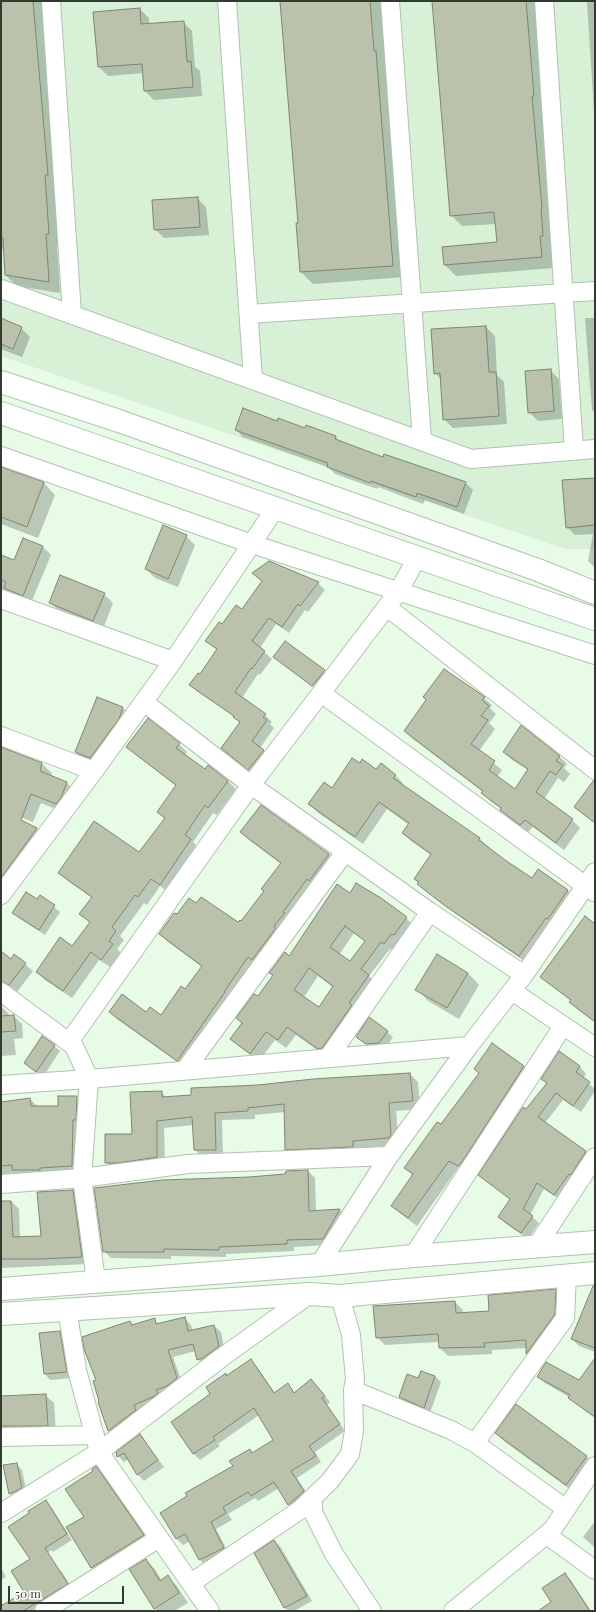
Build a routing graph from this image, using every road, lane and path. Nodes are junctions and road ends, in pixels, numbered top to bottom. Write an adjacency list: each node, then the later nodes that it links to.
1 (51, 1): 9 (street)
2 (227, 1): 10 (street)
3 (390, 1): 8 (street)
4 (544, 1): 7 (street)
5 (1, 289): 9 (street)
6 (595, 291): 7 (street)
7 (563, 293): 8 (street); 16 (street)
8 (411, 303): 10 (street); 14 (street)
9 (72, 314): 11 (street)
10 (249, 314): 11 (street)
11 (253, 380): 14 (street)
12 (1, 382): 22 (main road)
13 (1, 413): 18 (main road)
14 (422, 440): 16 (street)
15 (595, 449): 16 (street)
16 (574, 450)
17 (1, 456): 19 (street)
18 (275, 509): 19 (street); 20 (main road)
19 (252, 544): 21 (street); 27 (street)
20 (417, 558): 21 (street); 25 (main road)
21 (398, 592): 24 (street); 26 (street)
22 (595, 593)
23 (1, 599): 27 (street)
24 (387, 607): 28 (street); 31 (street)
25 (595, 619)
26 (595, 655)
27 (173, 662): 29 (street)
28 (321, 693): 33 (street); 35 (street)
29 (144, 702): 32 (street); 33 (street)
30 (1, 736): 32 (street)
31 (595, 770)
32 (94, 771): 36 (street)
33 (250, 785): 34 (street); 42 (street)
34 (345, 852): 37 (street); 46 (street)
35 (592, 883): 38 (street)
36 (3, 888)
37 (430, 912): 38 (street); 45 (street)
38 (524, 975): 39 (street)
39 (512, 991): 41 (street); 43 (street)
40 (1, 992): 42 (street)
41 (563, 1026): 44 (street); 55 (street)
42 (69, 1042): 47 (street)
43 (469, 1046): 45 (street); 49 (street)
44 (595, 1047)
45 (328, 1058): 46 (street)
46 (185, 1070): 47 (street)
47 (90, 1079): 48 (street); 51 (street)
48 (1, 1085)
49 (389, 1156): 51 (street); 56 (street)
50 (595, 1157): 54 (street)
51 (82, 1178): 52 (street); 59 (street)
52 (1, 1184)
53 (595, 1242): 54 (main road)
54 (536, 1247): 55 (main road)
55 (413, 1256): 56 (main road)
56 (319, 1265): 59 (main road)
57 (595, 1273): 58 (main road)
58 (567, 1275): 62 (main road); 67 (street)
59 (96, 1281): 60 (main road)
60 (1, 1289)
61 (310, 1294): 62 (main road); 63 (main road); 68 (street)
62 (340, 1296): 65 (street)
63 (67, 1309): 64 (main road); 68 (street)
64 (1, 1314)
65 (353, 1390): 67 (street); 70 (street)
66 (1, 1437): 68 (street)
67 (475, 1443): 71 (street)
68 (97, 1444): 72 (street); 74 (street)
69 (595, 1466): 71 (street)
70 (313, 1497): 76 (street); 79 (street)
71 (566, 1509): 73 (street)
72 (1, 1513)
73 (547, 1535): 75 (street); 80 (street)
74 (159, 1538): 76 (street); 77 (street)
75 (595, 1570)
76 (191, 1583): 78 (street)
77 (44, 1611)
78 (210, 1611)
79 (372, 1611)
80 (453, 1611)

